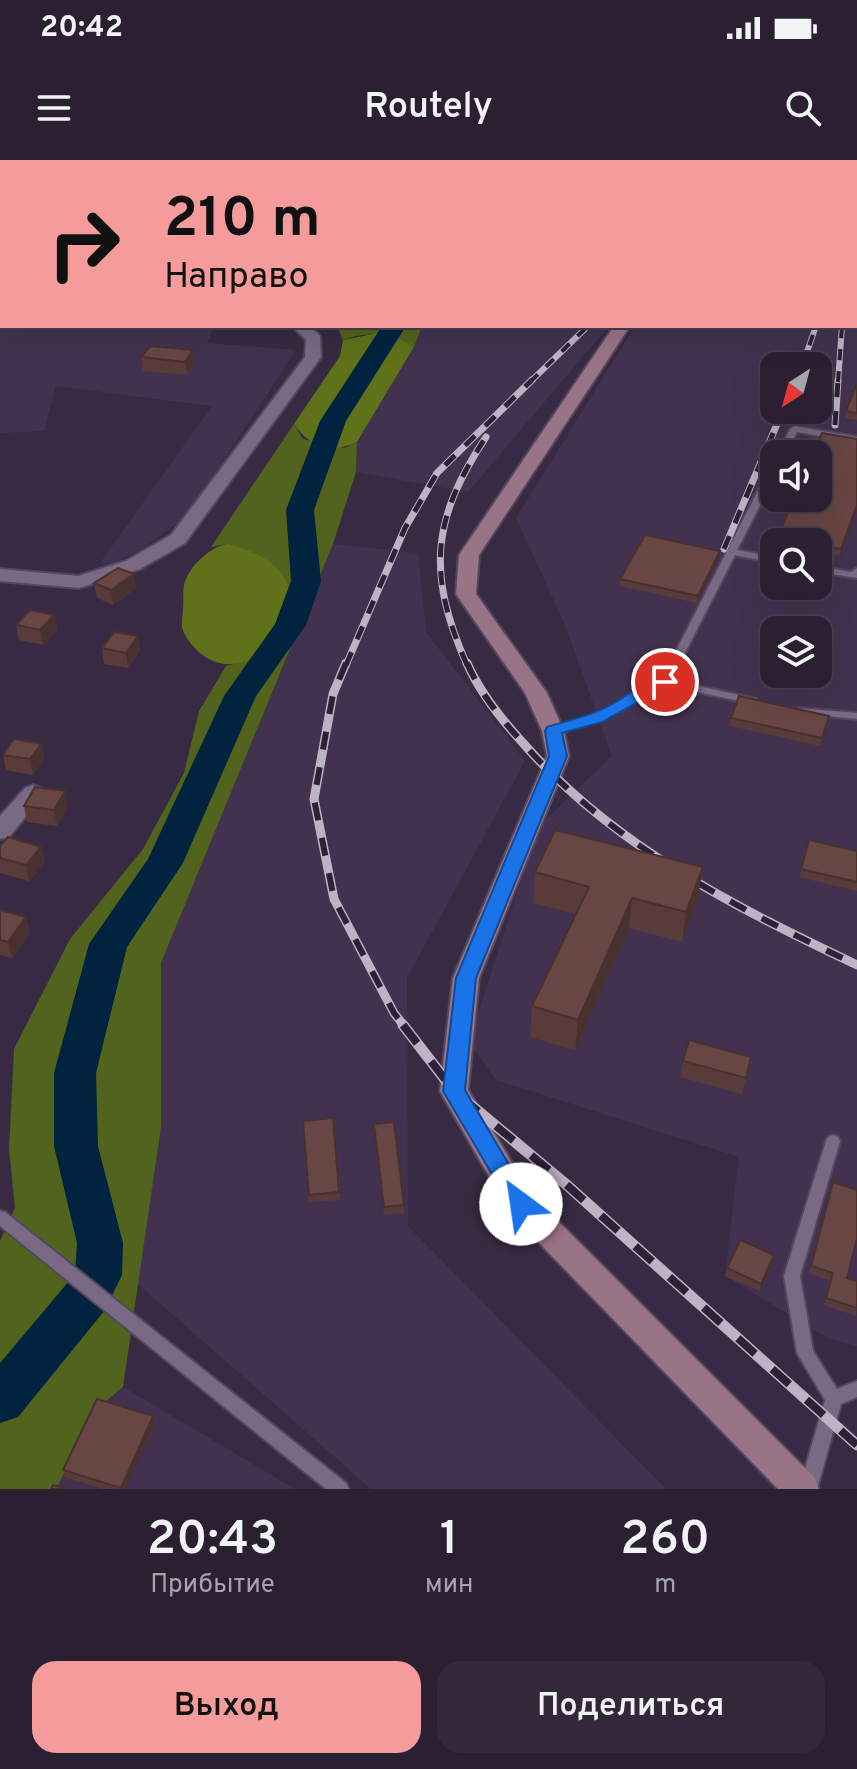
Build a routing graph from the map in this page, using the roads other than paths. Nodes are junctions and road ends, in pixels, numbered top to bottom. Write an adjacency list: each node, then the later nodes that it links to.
1 (302, 328): 10 (street)
2 (621, 328): 15 (street)
3 (789, 440): 4 (lane)
4 (857, 440)
5 (760, 497): 6 (lane)
6 (733, 552): 7 (lane); 11 (lane)
7 (760, 557)
8 (857, 571): 9 (lane)
9 (832, 572)
10 (0, 575)
11 (665, 682): 12 (lane); 15 (lane)
12 (769, 704)
13 (784, 708): 14 (lane)
14 (857, 716)
15 (553, 731): 23 (street)
16 (33, 793): 17 (street)
17 (0, 831)
18 (833, 1141): 21 (lane)
19 (0, 1217): 22 (lane)
20 (857, 1389): 21 (lane)
21 (834, 1399): 23 (lane)
22 (340, 1489)
23 (805, 1489)

